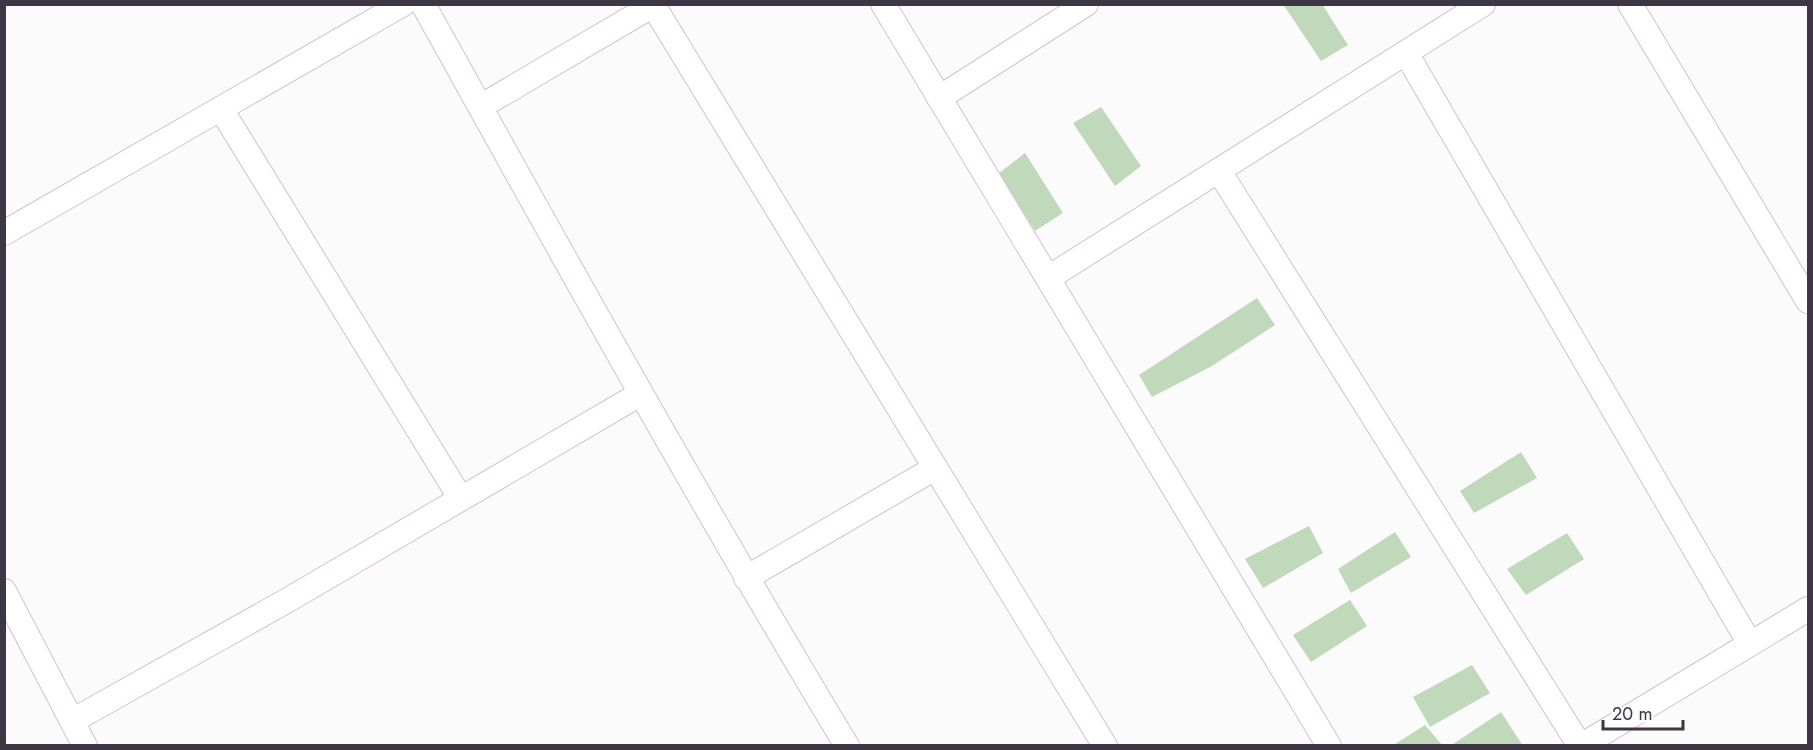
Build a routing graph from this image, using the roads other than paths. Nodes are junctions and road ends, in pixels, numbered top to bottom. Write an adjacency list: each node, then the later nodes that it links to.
1 (403, 4): 11 (street)
2 (423, 4): 10 (street)
3 (883, 4): 9 (street)
4 (1086, 4): 9 (street)
5 (1483, 4): 8 (street)
6 (1630, 4): 15 (street)
7 (654, 5): 10 (street); 17 (street)
8 (1406, 53): 12 (street); 22 (street)
9 (939, 98): 14 (street)
10 (480, 107): 16 (street)
11 (221, 109): 13 (street); 18 (street)
12 (1219, 171): 14 (street); 28 (street)
13 (4, 233)
14 (1048, 278): 27 (street)
15 (1809, 301)
16 (640, 394): 18 (street); 19 (street)
17 (935, 468): 19 (street); 26 (street)
18 (461, 499): 23 (street)
19 (746, 578): 25 (street)
20 (4, 591): 23 (street)
21 (1809, 609): 22 (street)
22 (1750, 644): 28 (street)
23 (72, 721): 24 (street)
24 (85, 746)
25 (847, 746)
26 (1105, 746)
27 (1329, 746)
28 (1580, 746)

